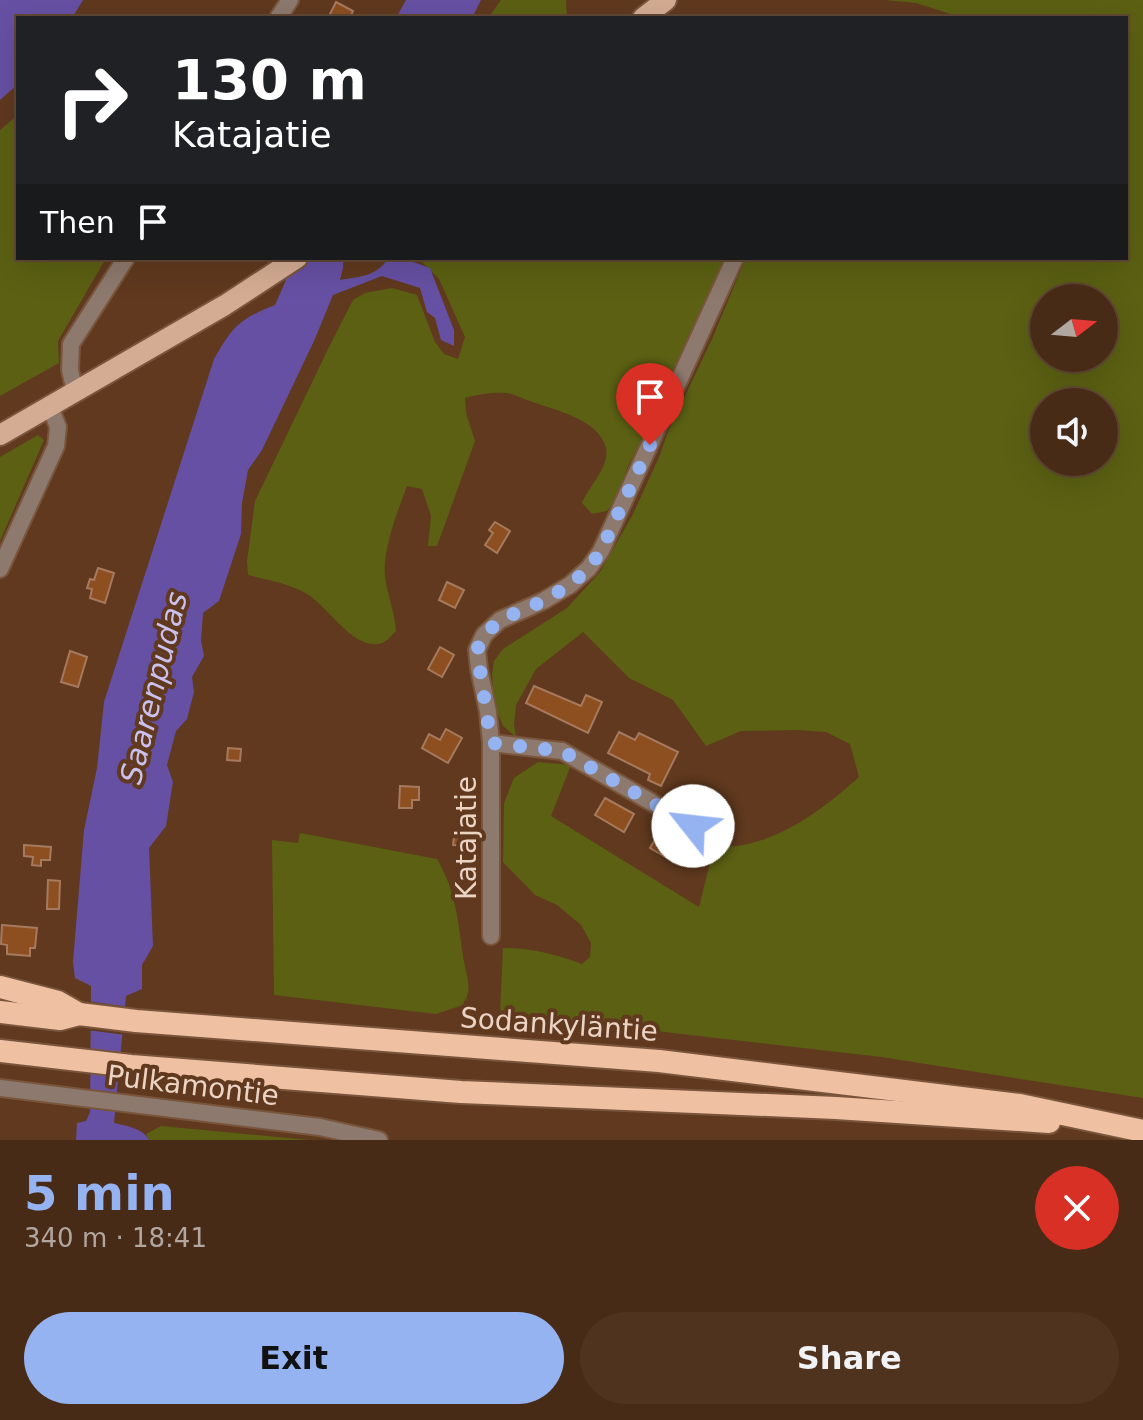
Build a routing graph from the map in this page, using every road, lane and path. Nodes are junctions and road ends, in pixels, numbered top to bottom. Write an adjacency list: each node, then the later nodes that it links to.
1 (666, 0): 2 (main road)
2 (646, 16)
3 (125, 260): 6 (street)
4 (294, 260): 6 (main road)
5 (734, 260): 10 (street, Katajatie)
6 (75, 392): 7 (main road)
7 (50, 407): 8 (main road); 9 (street)
8 (0, 435)
9 (0, 569)
10 (491, 743): 11 (street); 12 (street, Katajatie)
11 (693, 826)
12 (491, 936)
13 (0, 987): 15 (highway)
14 (0, 1012): 15 (highway, Sodankyläntie)
15 (79, 1014): 18 (highway, Sodankyläntie)
16 (0, 1051): 18 (highway, Sodankyläntie)
17 (0, 1088): 20 (street, Pulkamontie)
18 (1110, 1124): 19 (highway, Sodankyläntie)
19 (1143, 1131)
20 (379, 1140)

